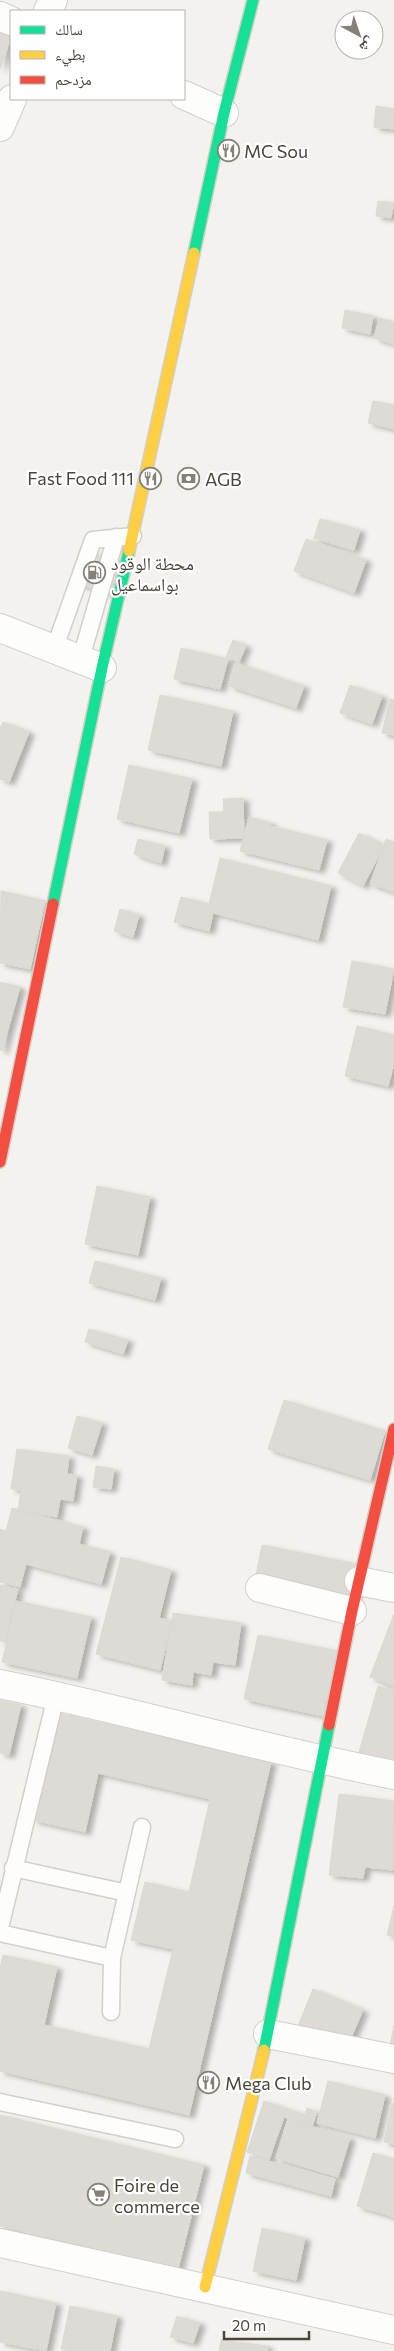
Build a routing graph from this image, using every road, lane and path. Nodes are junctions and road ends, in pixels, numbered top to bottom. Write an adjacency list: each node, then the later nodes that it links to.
1 (253, 0): 4 (main road)
2 (185, 95): 4 (street)
3 (12, 100): 5 (street)
4 (224, 113): 6 (main road)
5 (0, 127)
6 (133, 536): 7 (lane); 10 (main road)
7 (116, 537): 9 (lane); 10 (lane)
8 (0, 628): 9 (street)
9 (54, 650): 10 (street)
10 (91, 663): 11 (main road)
11 (0, 1162)
12 (394, 1429): 13 (main road)
13 (359, 1581): 15 (street); 16 (main road)
14 (260, 1588): 16 (street)
15 (394, 1588)
16 (352, 1611): 19 (main road)
17 (0, 1684): 18 (street)
18 (56, 1696): 19 (street); 22 (lane)
19 (323, 1761): 20 (street); 28 (main road)
20 (394, 1776)
21 (142, 1826): 23 (lane)
22 (13, 1868): 23 (lane); 24 (lane)
23 (127, 1893): 26 (lane)
24 (0, 1928)
25 (0, 1933): 26 (lane)
26 (112, 1958): 27 (lane)
27 (111, 2012)
28 (268, 2034): 29 (street); 33 (main road)
29 (394, 2059)
30 (0, 2102): 31 (lane)
31 (175, 2140)
32 (0, 2243): 33 (street)
33 (206, 2288): 34 (street)
34 (394, 2330)

